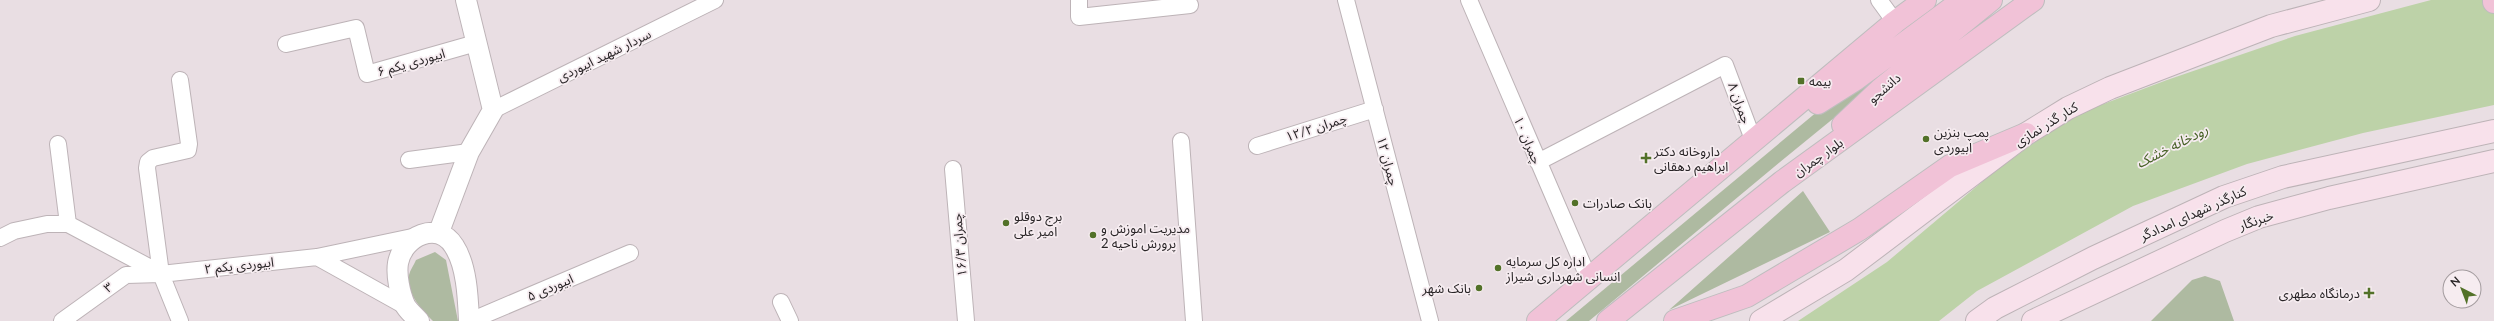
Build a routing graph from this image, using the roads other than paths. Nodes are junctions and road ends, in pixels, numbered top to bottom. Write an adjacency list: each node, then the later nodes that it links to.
1 (466, 0): 14 (street)
2 (715, 0): 18 (street, سردار شهید ابیوردی)
3 (1079, 0): 12 (street)
4 (1346, 0): 17 (street, ۱۲ چمران)
5 (1469, 0): 28 (street, ۱۰ چمران)
6 (1879, 0): 13 (street)
7 (1925, 0): 13 (main road)
8 (1963, 0): 22 (main road, دانشجو)
9 (1991, 0): 30 (main road, دانشجو)
10 (2033, 0): 30 (main road, بلوار چمران)
11 (2369, 0): 20 (main road, کنار گذر نمازی)
12 (1190, 5)
13 (1896, 22): 22 (main road)
14 (476, 43): 15 (street, ۶ ابیوردی یکم); 18 (street)
15 (286, 44)
16 (180, 80): 37 (street)
17 (1375, 109): 24 (street, ۱۲/۲ چمران); 48 (street, ۱۲ چمران)
18 (492, 110): 25 (street)
19 (2494, 131): 53 (main road, کنارگذر شهدای امدادگر)
20 (2026, 134): 51 (main road); 52 (main road, کنار گذر نمازی)
21 (1181, 141): 47 (street)
22 (1754, 142): 28 (street, ۸ چمران); 38 (main road)
23 (58, 144): 31 (street)
24 (1258, 146)
25 (469, 152): 26 (street); 32 (street)
26 (409, 160)
27 (2494, 161): 54 (main road, خبرنگار)
28 (1538, 162): 38 (street, ۱۰ چمران)
29 (953, 169): 46 (street, ۱۶/۳ چمران)
30 (1782, 182): 50 (main road, بلوار چمران)
31 (68, 224): 34 (street); 37 (street)
32 (439, 232): 33 (street); 44 (street)
33 (418, 236): 36 (street, ۲ ابیوردی یکم); 40 (street)
34 (0, 238)
35 (630, 253): 44 (street, ۵ ابیوردی)
36 (317, 256): 37 (street, ۲ ابیوردی یکم); 40 (street)
37 (161, 274): 41 (street, ۳); 42 (street)
38 (1589, 279): 49 (main road)
39 (781, 302): 45 (street)
40 (405, 306): 43 (street)
41 (62, 321)
42 (180, 321)
43 (419, 321)
44 (469, 321)
45 (790, 321)
46 (966, 321)
47 (1194, 321)
48 (1430, 321)
49 (1538, 321)
50 (1608, 321)
51 (1675, 321)
52 (1761, 321)
53 (1977, 321)
54 (2033, 321)

